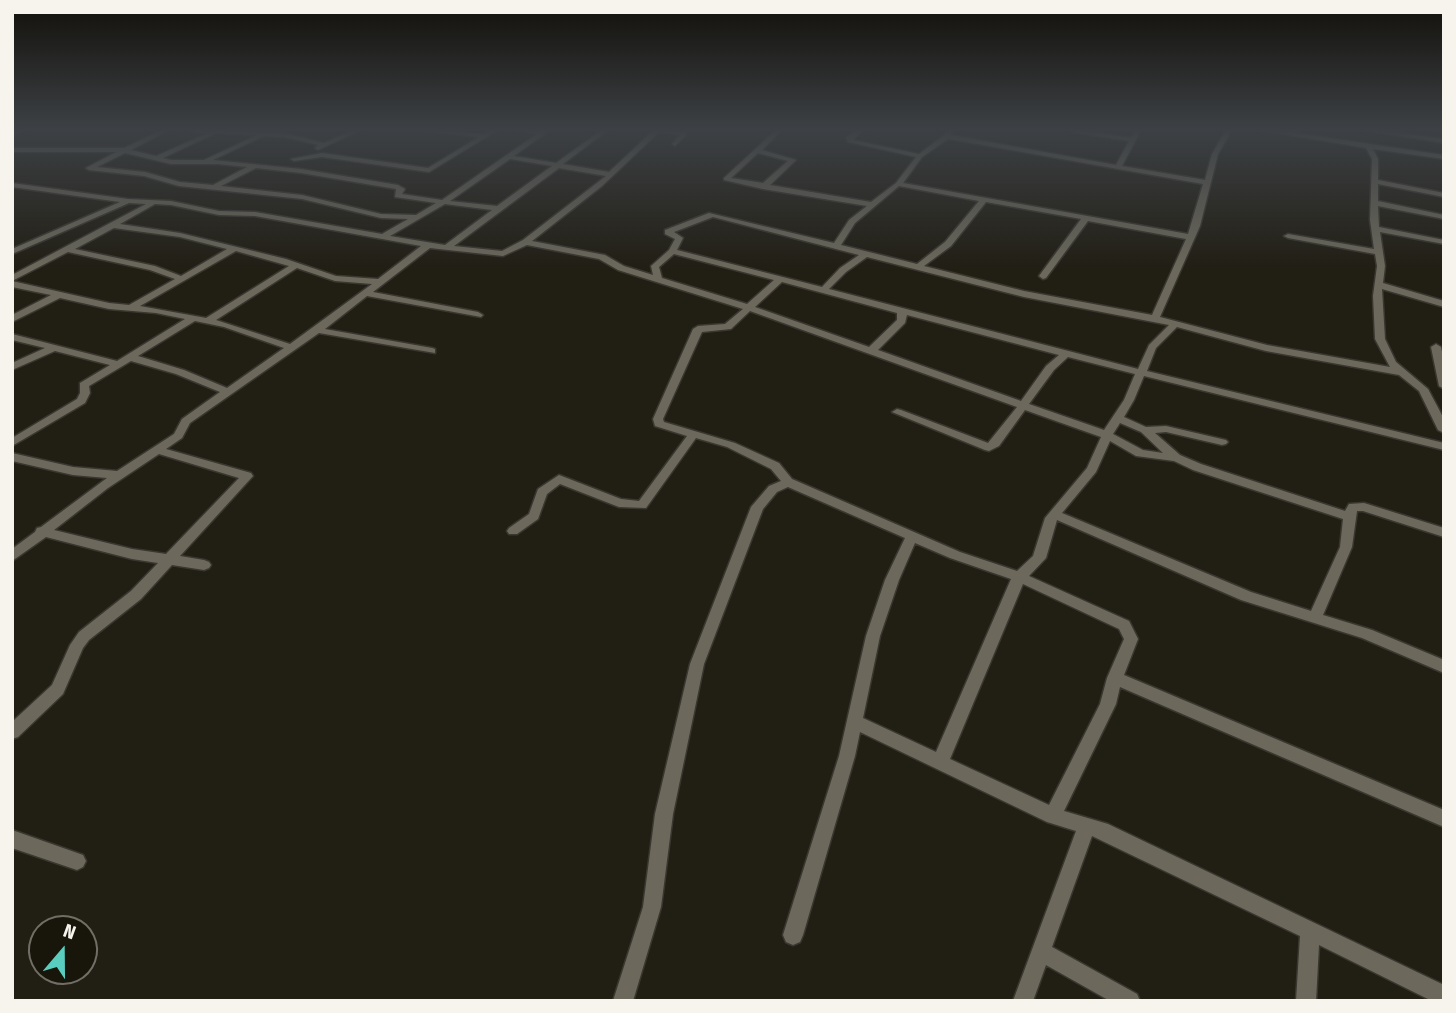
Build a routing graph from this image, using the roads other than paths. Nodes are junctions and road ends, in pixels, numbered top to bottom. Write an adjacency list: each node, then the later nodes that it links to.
1 (154, 177): 14 (street)
2 (170, 177): 14 (street)
3 (232, 177): 20 (street)
4 (340, 177): 25 (street)
5 (480, 177): 25 (street)
6 (541, 177): 30 (street)
7 (606, 177): 39 (street)
8 (726, 177): 21 (street)
9 (774, 177): 21 (street)
10 (903, 177): 17 (street)
11 (1176, 177): 16 (street)
12 (1209, 177): 16 (street)
13 (1377, 177): 15 (street)
14 (166, 179): 19 (street)
15 (1377, 182): 22 (street); 26 (street)
16 (1208, 183): 37 (street)
17 (898, 184): 23 (street); 29 (street)
18 (12, 185): 24 (street)
19 (204, 186): 20 (street); 27 (street)
20 (216, 186): 31 (street)
21 (763, 187): 29 (street)
22 (1444, 195)
23 (984, 200): 33 (street); 51 (street)
24 (128, 201): 28 (street); 47 (street)
25 (445, 201): 30 (street); 31 (street)
26 (1375, 202): 32 (street); 35 (street)
27 (171, 203): 28 (street); 38 (street)
28 (152, 204): 34 (street)
29 (873, 205): 41 (street)
30 (500, 209): 43 (street)
31 (417, 217): 38 (street)
32 (1444, 217)
33 (1086, 218): 37 (street); 52 (street)
34 (116, 226): 44 (street); 45 (street)
35 (1376, 229): 40 (street); 48 (street)
36 (1287, 236): 48 (street)
37 (1191, 237): 67 (street)
38 (381, 238): 42 (street)
39 (526, 242): 43 (street); 53 (street)
40 (1444, 242)
41 (836, 245): 46 (street); 49 (street)
42 (428, 246): 43 (street); 57 (street)
43 (446, 248)
44 (234, 249): 50 (street); 54 (street)
45 (70, 250): 54 (street); 56 (street)
46 (673, 251): 53 (street); 55 (street)
47 (12, 252)
48 (1379, 252): 58 (street)
49 (865, 254): 51 (street); 59 (street)
50 (296, 265): 57 (street); 70 (street)
51 (917, 268): 67 (street)
52 (1043, 276)
53 (659, 277): 64 (street)
54 (180, 278): 63 (street)
55 (780, 279): 59 (street); 64 (street)
56 (12, 282): 61 (street)
57 (379, 282): 60 (street)
58 (1379, 285): 62 (street); 81 (street)
59 (824, 290): 66 (street)
60 (366, 293): 65 (street); 72 (street)
61 (60, 294): 63 (street); 68 (street)
62 (1444, 304)
63 (132, 307): 69 (street)
64 (750, 308): 78 (street); 95 (street)
65 (478, 315)
66 (902, 316): 78 (street); 79 (street)
67 (1156, 318): 71 (street)
68 (12, 319)
69 (192, 319): 70 (street); 80 (street)
70 (206, 322): 76 (street)
71 (1174, 325): 83 (street); 85 (street)
72 (317, 330): 76 (street); 77 (street)
73 (12, 337): 75 (street)
74 (1436, 347): 87 (street)
75 (53, 348): 82 (street); 84 (street)
76 (292, 348): 89 (street)
77 (432, 351)
78 (870, 352): 90 (street)
79 (1066, 354): 85 (street); 90 (street)
80 (129, 357): 82 (street); 89 (street)
81 (1388, 358): 83 (street); 86 (street)
82 (119, 364): 98 (street)
83 (1377, 366): 86 (street)
84 (12, 367)
85 (1143, 371): 92 (street); 99 (street)
86 (1400, 372): 88 (street)
87 (1444, 388): 88 (street)
88 (1423, 389): 94 (street)
89 (228, 392): 100 (street)
90 (1023, 405): 91 (street); 96 (street)
91 (897, 412)
92 (1118, 418): 93 (street); 96 (street)
93 (1145, 430): 97 (street); 102 (street)
94 (1444, 430)
95 (694, 434): 104 (street); 108 (street)
96 (1107, 435): 102 (street); 105 (street)
97 (1222, 442)
98 (12, 443)
99 (1444, 447)
100 (158, 450): 103 (street); 112 (street)
101 (12, 457): 103 (street)
102 (1176, 458): 106 (street)
103 (118, 475): 107 (street)
104 (788, 481): 110 (street); 130 (street)
105 (1055, 514): 114 (street); 115 (street)
106 (1349, 517): 109 (street); 115 (street)
107 (41, 531): 111 (street); 112 (street)
108 (513, 531)
109 (1444, 533)
110 (912, 536): 114 (street); 118 (street)
111 (12, 556)
112 (168, 558): 113 (street); 119 (street)
113 (204, 565)
114 (1019, 577): 117 (street); 120 (street)
115 (1315, 617): 116 (street)
116 (1444, 667)
117 (1115, 678): 121 (street); 122 (street)
118 (854, 721): 120 (street); 127 (street)
119 (12, 732)
120 (940, 763): 121 (street)
121 (1053, 816): 123 (street)
122 (1444, 819)
123 (1086, 828): 126 (street); 128 (street)
124 (12, 839): 125 (street)
125 (77, 861)
126 (1310, 930): 129 (street); 133 (street)
127 (793, 934)
128 (1043, 953): 131 (street); 132 (street)
129 (1444, 996)
130 (622, 1001)
131 (1023, 1001)
132 (1130, 1001)
133 (1306, 1001)

